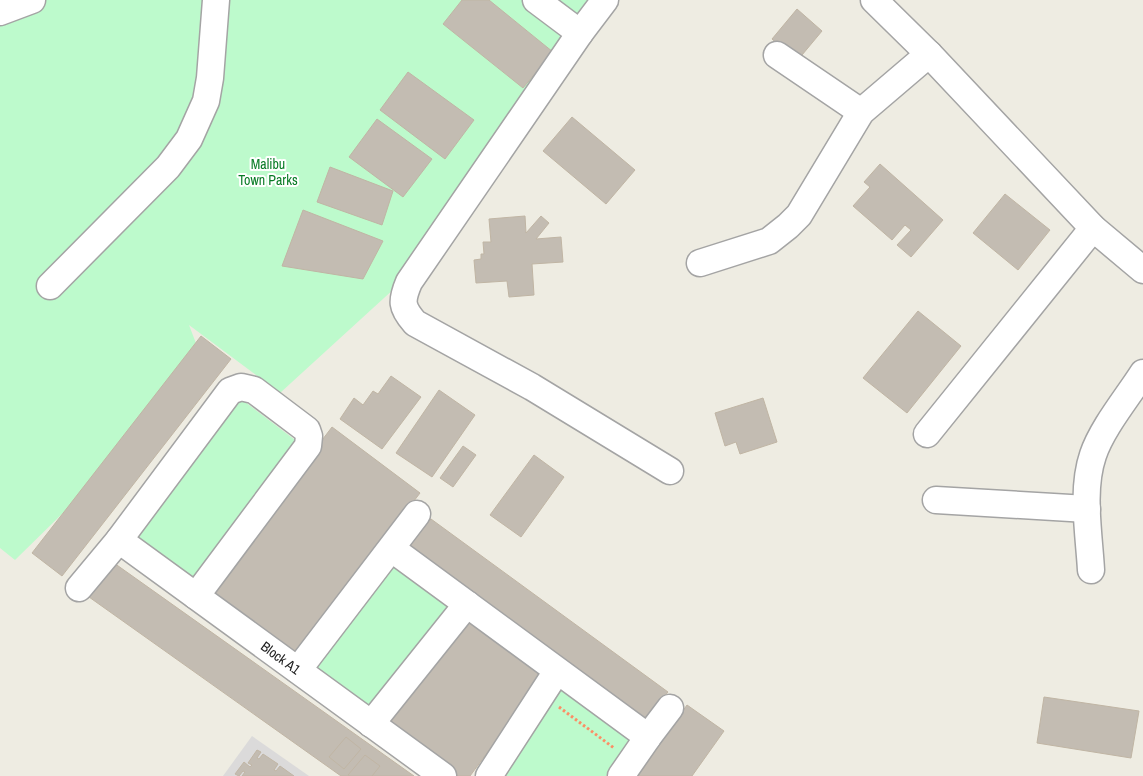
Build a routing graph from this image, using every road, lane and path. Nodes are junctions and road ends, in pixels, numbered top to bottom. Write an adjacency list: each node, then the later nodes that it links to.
1 (32, 0): 6 (street)
2 (216, 0): 14 (street)
3 (536, 0): 7 (street)
4 (605, 0): 7 (street)
5 (874, 0): 8 (street)
6 (0, 12)
7 (580, 33): 17 (street)
8 (929, 54): 10 (street); 11 (street)
9 (777, 55): 10 (street)
10 (861, 112): 12 (street)
11 (1093, 228): 13 (street); 16 (street)
12 (700, 263)
13 (1143, 270)
14 (50, 286)
15 (1143, 373): 19 (street)
16 (928, 434)
17 (670, 471)
18 (936, 500): 19 (street)
19 (1087, 509): 23 (street)
20 (418, 514): 22 (street)
21 (119, 540): 24 (street); 25 (street, Block A1); 25 (street)
22 (392, 549): 26 (street); 27 (street)
23 (1091, 570)
24 (79, 588)
25 (196, 596): 27 (street, Block A1)
26 (467, 604): 28 (street); 31 (street)
27 (298, 670): 31 (street, Block A1)
28 (557, 670): 32 (street); 35 (street)
29 (558, 706): 33 (path)
30 (670, 708): 32 (street)
31 (371, 724): 34 (street, Block A1)
32 (648, 737): 33 (street)
33 (615, 766)
34 (443, 776)
35 (489, 776)

